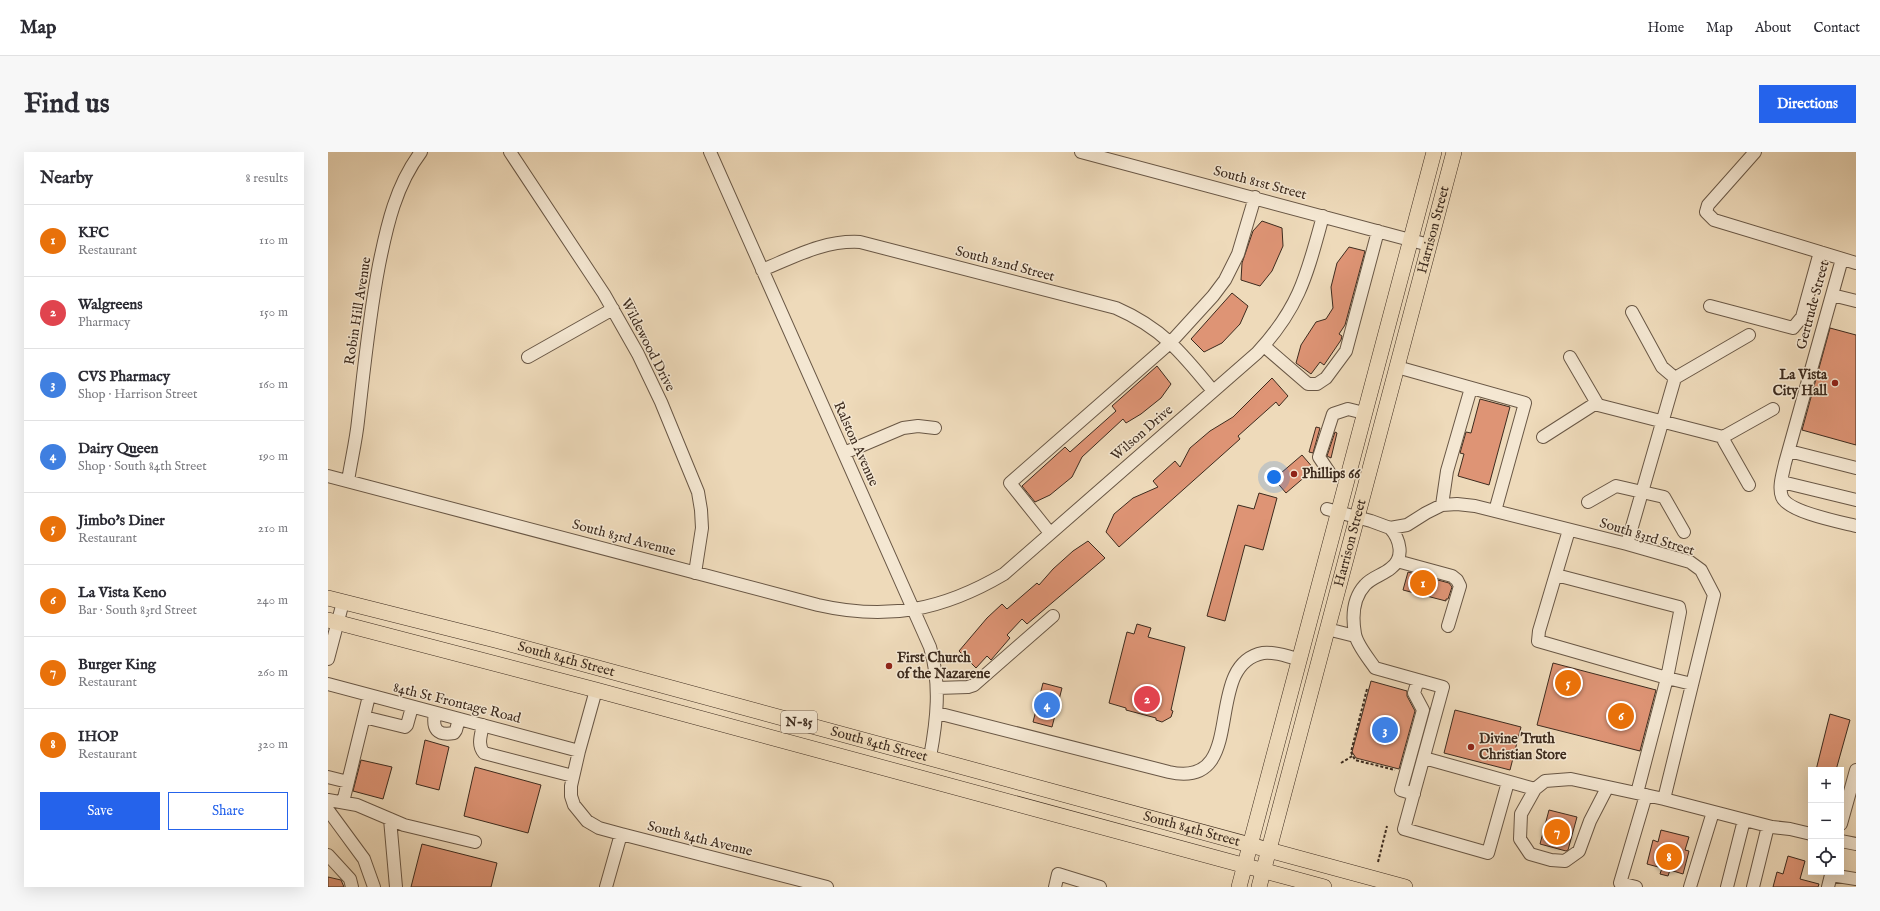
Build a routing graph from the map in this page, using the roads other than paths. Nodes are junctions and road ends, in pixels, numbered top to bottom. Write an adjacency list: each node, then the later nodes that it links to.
1 (421, 152): 43 (street, Robin Hill Avenue)
2 (510, 152): 20 (street, Wildewood Drive)
3 (710, 152): 16 (street, Ralston Avenue)
4 (1081, 152): 8 (street, South 81st Street)
5 (1434, 152): 11 (main road, Harrison Street)
6 (1454, 152): 12 (main road, Harrison Street)
7 (1755, 152): 13 (street, Gertrude Street)
8 (1254, 197): 9 (street, South 81st Street); 23 (street)
9 (1323, 216): 10 (street, South 81st Street); 24 (street, Wilson Drive)
10 (1378, 231): 11 (street, South 81st Street); 24 (street)
11 (1410, 240): 12 (street, South 81st Street); 33 (main road, Harrison Street)
12 (1429, 246): 27 (main road, Harrison Street)
13 (1820, 252): 14 (street, Gertrude Street); 19 (street)
14 (1842, 259): 15 (street); 17 (street, Gertrude Street)
15 (1856, 263)
16 (762, 270): 23 (street, South 82nd Street); 39 (street, Ralston Avenue)
17 (1832, 295): 18 (street); 38 (street, Gertrude Street)
18 (1856, 301)
19 (1710, 306)
20 (613, 308): 25 (street); 60 (street, Wildewood Drive)
21 (1632, 312): 28 (street)
22 (1749, 335): 28 (street)
23 (1171, 342): 30 (street, South 82nd Street); 57 (street)
24 (1264, 346): 30 (street, Wilson Drive)
25 (528, 357)
26 (1570, 357): 31 (street)
27 (1397, 367): 29 (street); 52 (main road, Harrison Street)
28 (1675, 378): 34 (street)
29 (1471, 388): 49 (street); 51 (street)
30 (1213, 391): 57 (street, Wilson Drive)
31 (1598, 405): 34 (street); 36 (street)
32 (1773, 409): 37 (street)
33 (1364, 413): 41 (street); 50 (main road, Harrison Street)
34 (1662, 421): 37 (street); 46 (street)
35 (935, 428): 39 (street)
36 (1543, 437)
37 (1724, 437): 45 (street)
38 (1789, 451): 40 (street); 44 (street, Gertrude Street)
39 (844, 453): 64 (street, Ralston Avenue)
40 (1856, 468)
41 (1329, 472)
42 (328, 476): 43 (street, South 83rd Avenue)
43 (348, 481): 60 (street, South 83rd Avenue)
44 (1782, 482): 47 (street); 53 (street, Gertrude Street)
45 (1749, 485)
46 (1641, 492): 48 (street); 56 (street); 58 (street)
47 (1856, 500)
48 (1588, 502)
49 (1442, 506): 51 (street, South 83rd Street); 54 (street, South 83rd Street)
50 (1332, 511): 52 (street); 71 (main road, Harrison Street)
51 (1495, 511): 55 (street, South 83rd Street)
52 (1357, 517): 54 (street); 68 (main road, Harrison Street)
53 (1856, 526)
54 (1390, 528): 59 (street)
55 (1569, 530): 58 (street, South 83rd Street); 61 (street)
56 (1684, 532)
57 (1050, 533): 64 (street, Wilson Drive)
58 (1627, 544): 75 (street, South 83rd Street)
59 (1397, 561): 67 (street); 69 (street)
60 (695, 573): 64 (street, South 83rd Avenue)
61 (1556, 575): 72 (street); 72 (street)
62 (328, 598): 63 (main road, South 84th Street / N-85)
63 (343, 602): 66 (street); 87 (main road, South 84th Street / N-85)
64 (914, 609): 76 (street, Ralston Avenue)
65 (1053, 616): 76 (street)
66 (333, 621): 70 (street); 77 (main road, South 84th Street / N-85)
67 (1448, 626)
68 (1327, 629): 69 (street); 113 (main road, Harrison Street)
69 (1355, 636): 73 (street)
70 (328, 659)
71 (1299, 659): 81 (street); 111 (main road, Harrison Street)
72 (1667, 678): 75 (street); 97 (street)
73 (1418, 680): 88 (street); 96 (street)
74 (328, 684): 78 (street, 84th St Frontage Road)
75 (1692, 684): 98 (street, South 83rd Street)
76 (937, 688): 81 (street, Ralston Avenue)
77 (596, 690): 85 (main road, South 84th Street / N-85); 86 (street)
78 (369, 696): 79 (street, 84th St Frontage Road); 82 (street)
79 (412, 708): 80 (street, 84th St Frontage Road); 82 (street)
80 (435, 713): 83 (street, 84th St Frontage Road); 83 (street)
81 (937, 713): 87 (street, Ralston Avenue)
82 (364, 717): 92 (street)
83 (459, 719): 84 (street, 84th St Frontage Road)
84 (483, 725): 86 (street, 84th St Frontage Road); 90 (street)
85 (802, 745): 87 (main road); 115 (main road, South 84th Street / N-85)
86 (578, 751): 90 (street)
87 (930, 757): 111 (main road, South 84th Street / N-85)
88 (1424, 758): 93 (street); 96 (street)
89 (1856, 770): 103 (street)
90 (573, 776): 108 (street, South 84th Avenue)
91 (328, 777): 92 (street)
92 (348, 782): 100 (street)
93 (1508, 782): 95 (street); 96 (street)
94 (1608, 788): 95 (street); 95 (street); 97 (street)
95 (1535, 789)
96 (1414, 794)
97 (1642, 794): 98 (street); 129 (street)
98 (1664, 799): 102 (street)
99 (328, 800): 100 (street)
100 (343, 802): 104 (street)
101 (328, 810): 119 (street)
102 (1713, 812): 105 (street); 130 (street)
103 (1844, 813)
104 (390, 819): 109 (street); 120 (street)
105 (1744, 820): 106 (street); 131 (street)
106 (1768, 826): 107 (street); 132 (street)
107 (1808, 833)
108 (621, 834): 121 (street); 122 (street, South 84th Avenue)
109 (476, 842)
110 (1844, 842): 112 (street)
111 (1250, 844): 113 (main road, South 84th Street / N-85); 115 (main road, Harrison Street)
112 (1856, 844)
113 (1269, 849): 116 (main road, Harrison Street); 128 (main road, South 84th Street / N-85)
114 (328, 855): 118 (street)
115 (1245, 865): 116 (main road, South 84th Street / N-85); 125 (main road, Harrison Street)
116 (1263, 871): 126 (main road, Harrison Street); 127 (main road, South 84th Street / N-85)
117 (1856, 879): 133 (street)
118 (352, 887)
119 (374, 887)
120 (396, 887)
121 (606, 887)
122 (827, 887)
123 (1055, 887): 124 (street)
124 (1100, 887)
125 (1239, 887)
126 (1259, 887)
127 (1324, 887)
128 (1406, 887)
129 (1636, 887)
130 (1690, 887)
131 (1727, 887)
132 (1753, 887)
133 (1828, 887)

